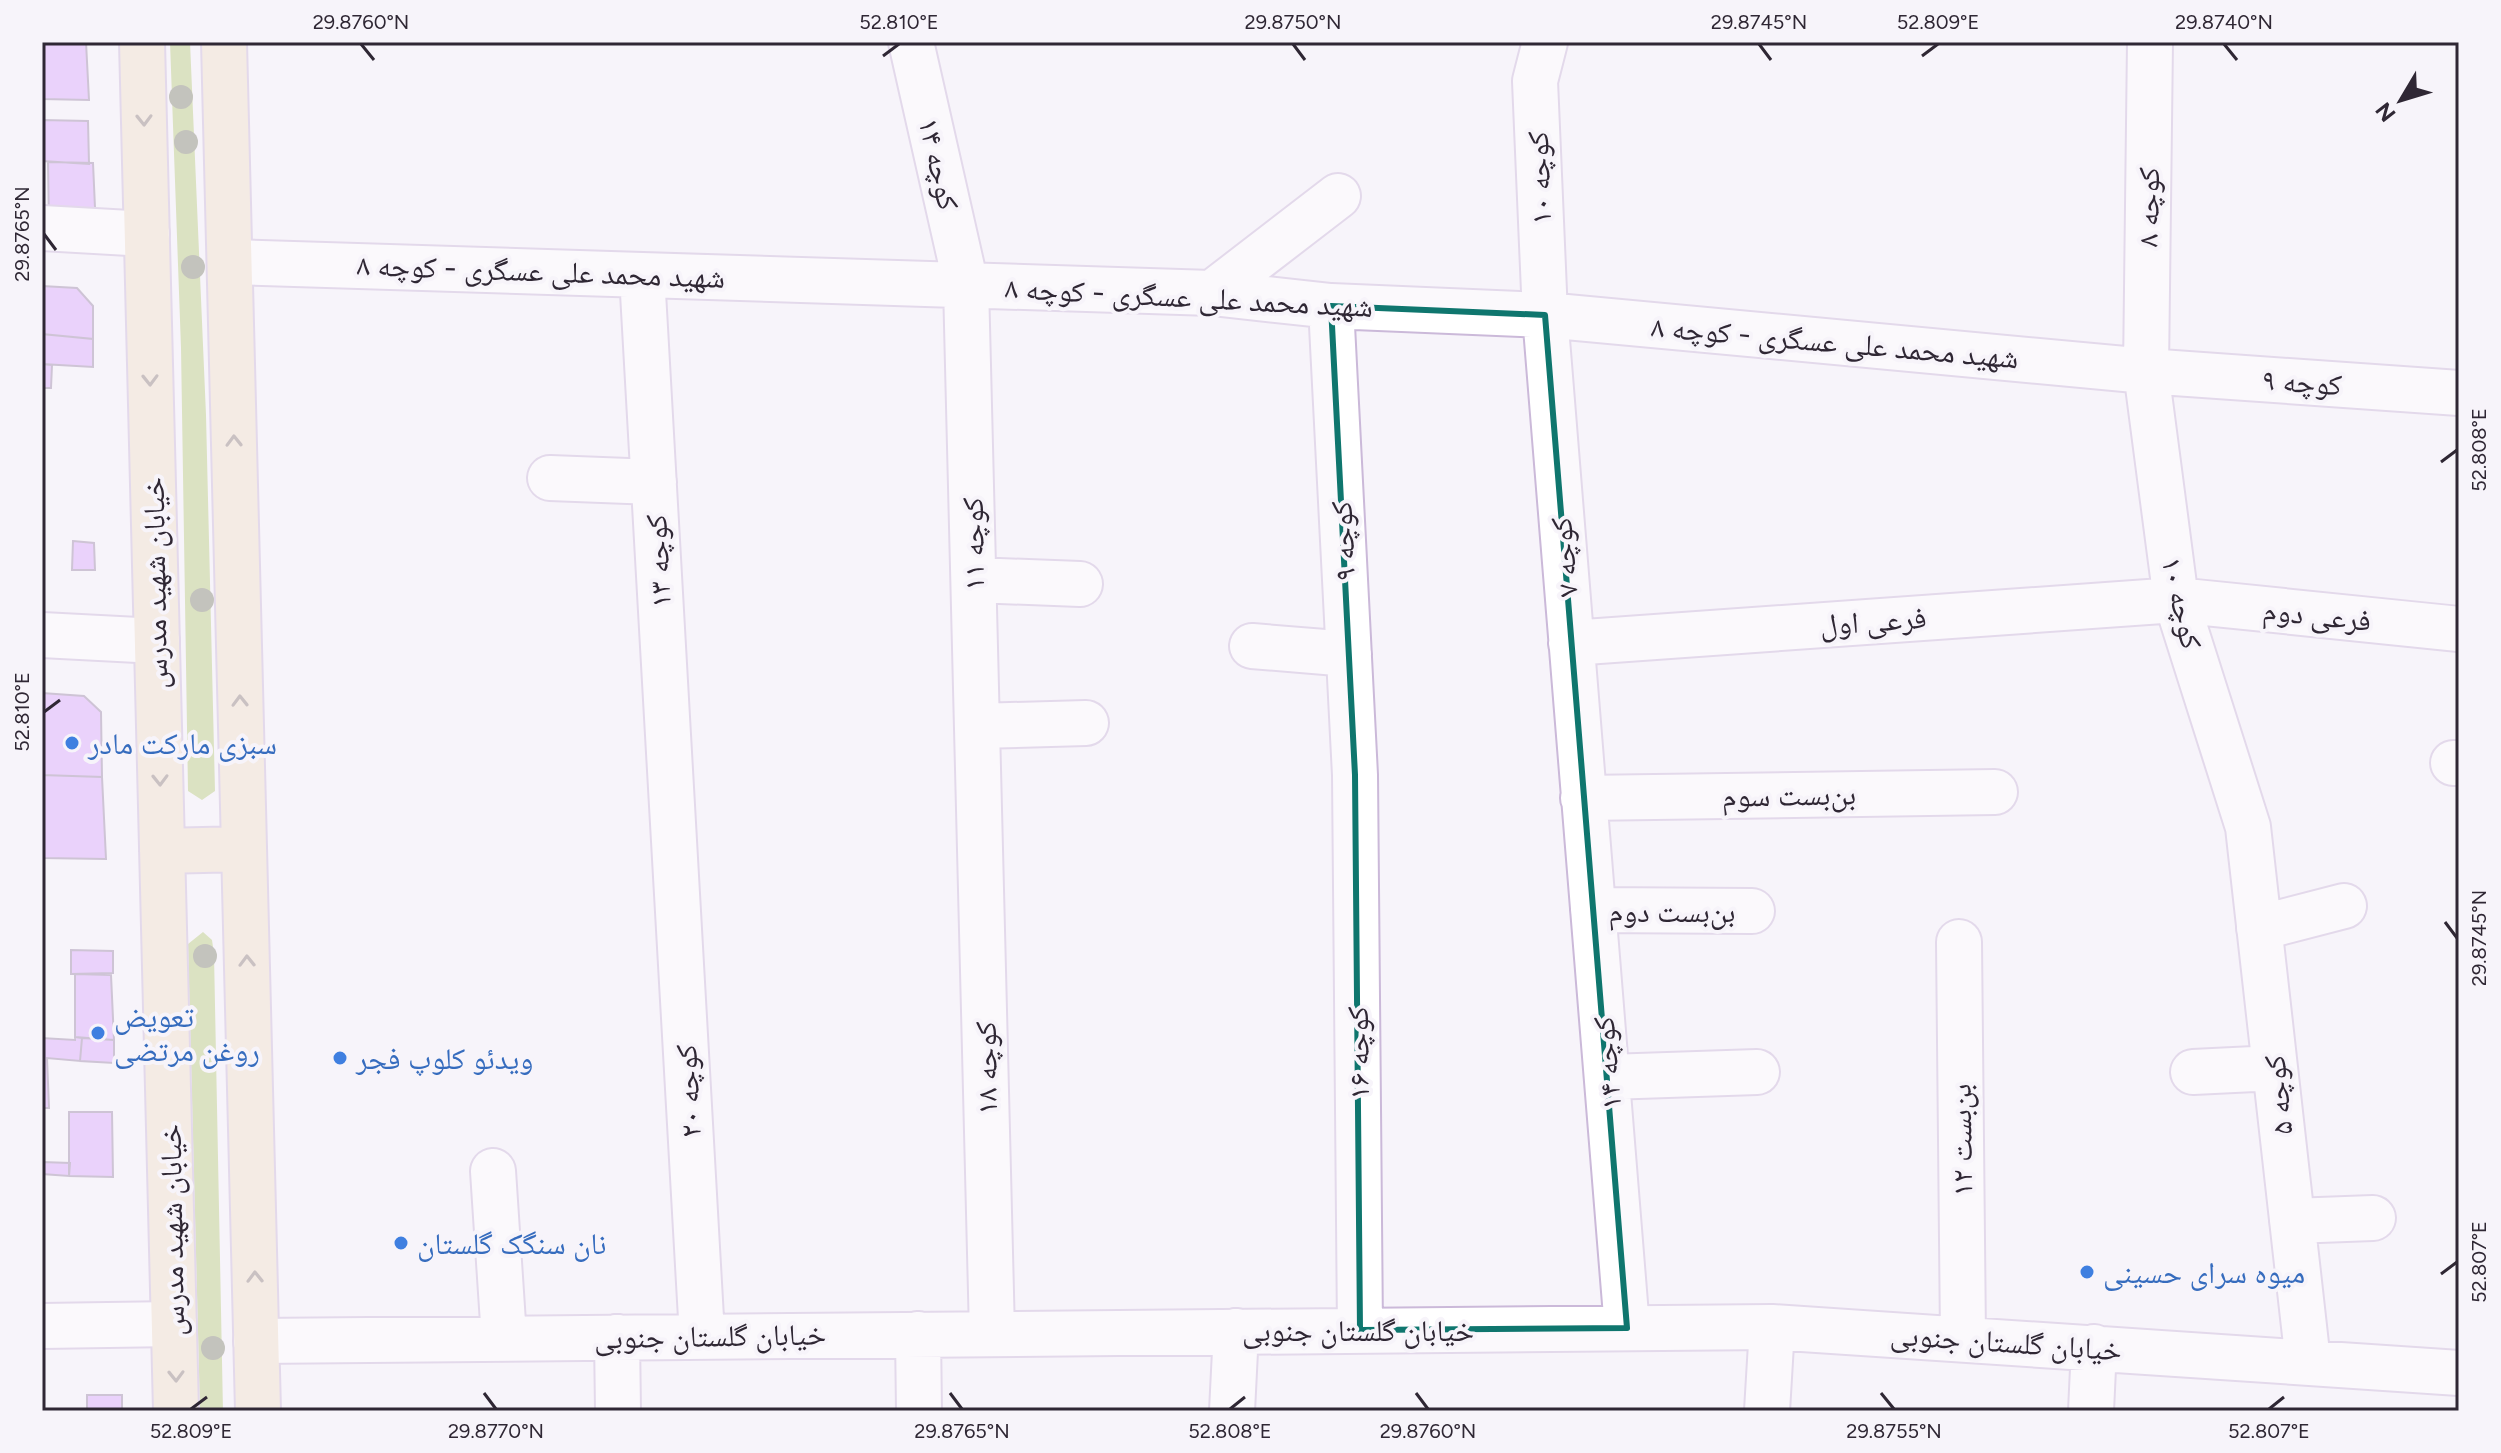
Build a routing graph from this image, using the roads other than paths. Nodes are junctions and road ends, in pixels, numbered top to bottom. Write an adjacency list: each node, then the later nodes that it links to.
1 (142, 42): 8 (main road, خیابان شهید مدرس, one-way to 8)
2 (224, 42): 9 (main road)
3 (911, 42): 11 (street, کوچه ۱۴)
4 (1545, 42): 14 (street, کوچه ۱۰)
5 (2150, 42): 15 (street, کوچه ۸)
6 (1338, 196): 12 (street)
7 (42, 228): 8 (street)
8 (147, 234): 24 (main road, خیابان شهید مدرس, one-way to 24)
9 (230, 262): 10 (street, شهید محمد علی عسگری - کوچه ۸); 36 (main road, one-way to 9)
10 (642, 275): 11 (street, شهید محمد علی عسگری - کوچه ۸); 18 (street, کوچه ۱۳)
11 (966, 285): 12 (street, شهید محمد علی عسگری - کوچه ۸); 19 (street, کوچه ۱۱)
12 (1212, 293): 13 (street, شهید محمد علی عسگری - کوچه ۸)
13 (1331, 306): 14 (street, شهید محمد علی عسگری - کوچه ۸); 27 (street, کوچه ۹)
14 (1545, 315): 15 (street, شهید محمد علی عسگری - کوچه ۸); 25 (street, کوچه ۷)
15 (2146, 371): 16 (street, کوچه ۹); 21 (street, کوچه ۱۰)
16 (2459, 393)
17 (550, 478): 18 (street)
18 (654, 482): 35 (street, کوچه ۱۳)
19 (974, 580): 20 (street); 29 (street, کوچه ۱۱)
20 (1080, 584)
21 (2176, 600): 22 (street, فرعی دوم); 25 (street, فرعی اول); 34 (street, کوچه ۱۰)
22 (2459, 629)
23 (42, 635): 24 (street)
24 (157, 641): 37 (main road, خیابان شهید مدرس, one-way to 37)
25 (1571, 643): 32 (street, کوچه ۷)
26 (1252, 646): 27 (street)
27 (1349, 654): 30 (street, کوچه ۹)
28 (1086, 723): 29 (street)
29 (977, 726): 33 (street, کوچه ۱۱)
30 (1355, 775): 54 (street, کوچه ۱۶)
31 (1995, 792): 32 (street, بن‌بست سوم)
32 (1583, 798): 39 (street, کوچه ۱۴)
33 (979, 804): 56 (street, کوچه ۱۸)
34 (2248, 827): 41 (street, کوچه ۵)
35 (674, 847): 58 (street, کوچه ۲۰)
36 (244, 849): 37 (main road); 62 (main road, one-way to 36)
37 (162, 851): 50 (main road, خیابان شهید مدرس)
38 (2344, 906): 41 (street)
39 (1593, 910): 40 (street, بن‌بست دوم); 46 (street, کوچه ۱۴)
40 (1752, 911)
41 (2259, 928): 43 (street, کوچه ۵)
42 (1959, 942): 61 (street, بن‌بست ۱۲)
43 (2275, 1068): 45 (street); 49 (street, کوچه ۵)
44 (1757, 1072): 46 (street)
45 (2193, 1072)
46 (1608, 1077): 53 (street, کوچه ۱۴)
47 (493, 1171): 60 (street)
48 (2373, 1218): 49 (street)
49 (2292, 1221): 64 (street, کوچه ۵)
50 (174, 1324): 51 (street); 66 (main road, خیابان شهید مدرس, one-way to 66)
51 (42, 1326)
52 (1772, 1327): 53 (street, خیابان گلستان جنوبی); 61 (street, خیابان گلستان جنوبی); 71 (street)
53 (1627, 1328): 54 (street, خیابان گلستان جنوبی)
54 (1360, 1330): 55 (street, خیابان گلستان جنوبی)
55 (1236, 1331): 56 (street, خیابان گلستان جنوبی); 70 (street)
56 (992, 1333): 57 (street, خیابان گلستان جنوبی)
57 (918, 1334): 58 (street, خیابان گلستان جنوبی); 69 (street)
58 (702, 1336): 59 (street, خیابان گلستان جنوبی)
59 (617, 1337): 60 (street, خیابان گلستان جنوبی); 68 (street)
60 (504, 1338): 62 (street, خیابان گلستان جنوبی)
61 (1963, 1338): 63 (street, خیابان گلستان جنوبی)
62 (256, 1341): 67 (main road)
63 (2094, 1347): 64 (street, خیابان گلستان جنوبی); 72 (street)
64 (2308, 1362): 65 (street, خیابان گلستان جنوبی)
65 (2459, 1373)
66 (176, 1411)
67 (258, 1411)
68 (618, 1411)
69 (919, 1411)
70 (1232, 1411)
71 (1767, 1411)
72 (2091, 1411)

